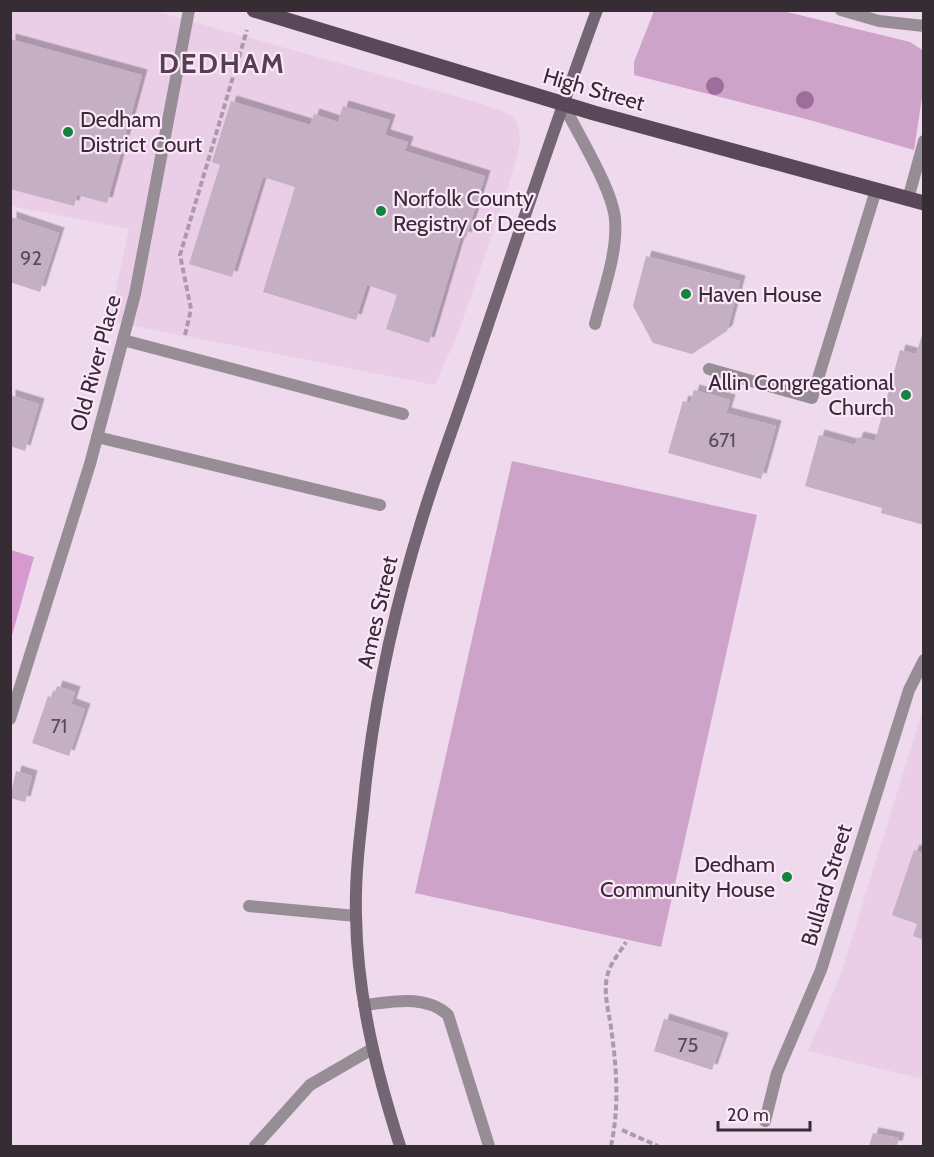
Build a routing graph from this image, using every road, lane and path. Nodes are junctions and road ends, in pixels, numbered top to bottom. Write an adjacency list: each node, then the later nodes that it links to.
1 (189, 10): 12 (street, Old River Place)
2 (597, 10): 6 (street, Ames Street)
3 (841, 10): 5 (street)
4 (252, 16): 6 (main road, High Street); 13 (path)
5 (924, 26)
6 (563, 104): 8 (main road, High Street); 11 (street); 21 (street, Ames Street)
7 (924, 141): 9 (street)
8 (876, 190): 9 (main road, High Street); 14 (street)
9 (908, 199): 10 (main road, High Street)
10 (924, 203)
11 (595, 324)
12 (123, 340): 13 (street); 16 (street, Old River Place)
13 (180, 356): 15 (street)
14 (710, 369)
15 (403, 414)
16 (97, 437): 17 (street); 19 (street, Old River Place)
17 (380, 505)
18 (924, 660): 25 (street, Bullard Street)
19 (10, 719)
20 (249, 906): 21 (street)
21 (356, 916): 23 (street, Ames Street)
22 (626, 942): 30 (path)
23 (364, 1005): 24 (street, Ames Street); 29 (street)
24 (372, 1049): 27 (street); 28 (street, Ames Street)
25 (765, 1121)
26 (622, 1130): 31 (path)
27 (255, 1146)
28 (400, 1146)
29 (489, 1146)
30 (611, 1146)
31 (658, 1146)

